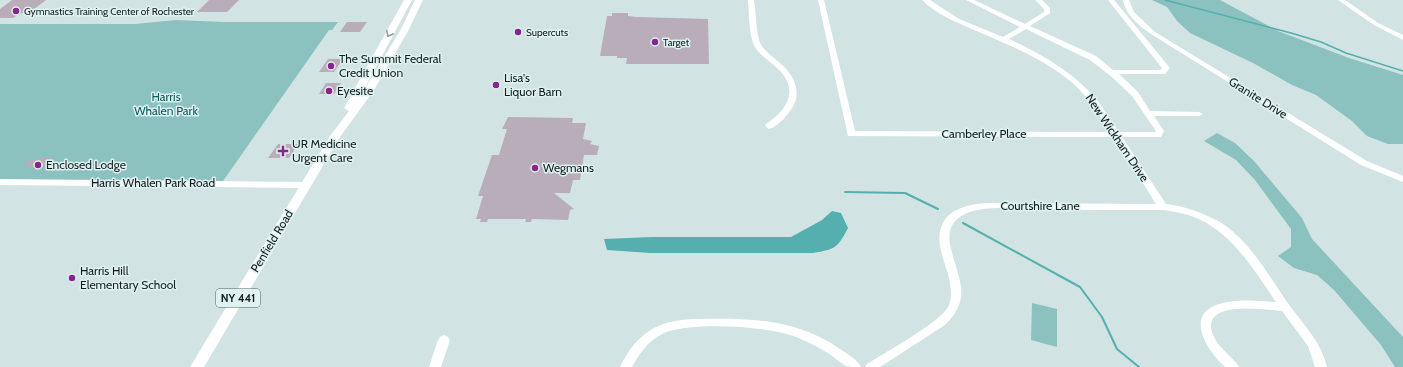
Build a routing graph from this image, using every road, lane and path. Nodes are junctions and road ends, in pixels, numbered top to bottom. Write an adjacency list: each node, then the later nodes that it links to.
1 (408, 0): 19 (main road, Penfield Road / NY 441, one-way to 19)
2 (419, 0): 19 (main road, Penfield Road / NY 441)
3 (751, 0): 17 (street)
4 (821, 0): 18 (street, Camberley Place)
5 (925, 0): 13 (street, New Wickham Drive)
6 (969, 0): 11 (street, Camberley Place)
7 (1038, 0): 11 (street)
8 (1110, 0): 14 (street)
9 (1126, 0): 20 (street, Granite Drive)
10 (1341, 0): 12 (street)
11 (1026, 26): 13 (street); 14 (street, Camberley Place)
12 (1403, 38)
13 (1003, 40): 18 (street, New Wickham Drive)
14 (1111, 72): 15 (street, Camberley Place)
15 (1147, 113): 16 (street); 18 (street, Camberley Place)
16 (1199, 114)
17 (769, 126)
18 (1117, 135): 23 (street, New Wickham Drive)
19 (335, 136): 22 (main road, Penfield Road / NY 441)
20 (1403, 179)
21 (0, 182): 22 (street, Harris Whalen Park Road)
22 (306, 186): 26 (main road, Penfield Road / NY 441)
23 (1162, 207): 24 (street, Courtshire Lane); 30 (street, Courtshire Lane)
24 (1285, 306): 31 (street); 32 (street, Courtshire Lane)
25 (444, 340): 27 (street)
26 (197, 367)
27 (435, 367)
28 (626, 367): 29 (street)
29 (855, 367)
30 (871, 367)
31 (1233, 367)
32 (1321, 367)

